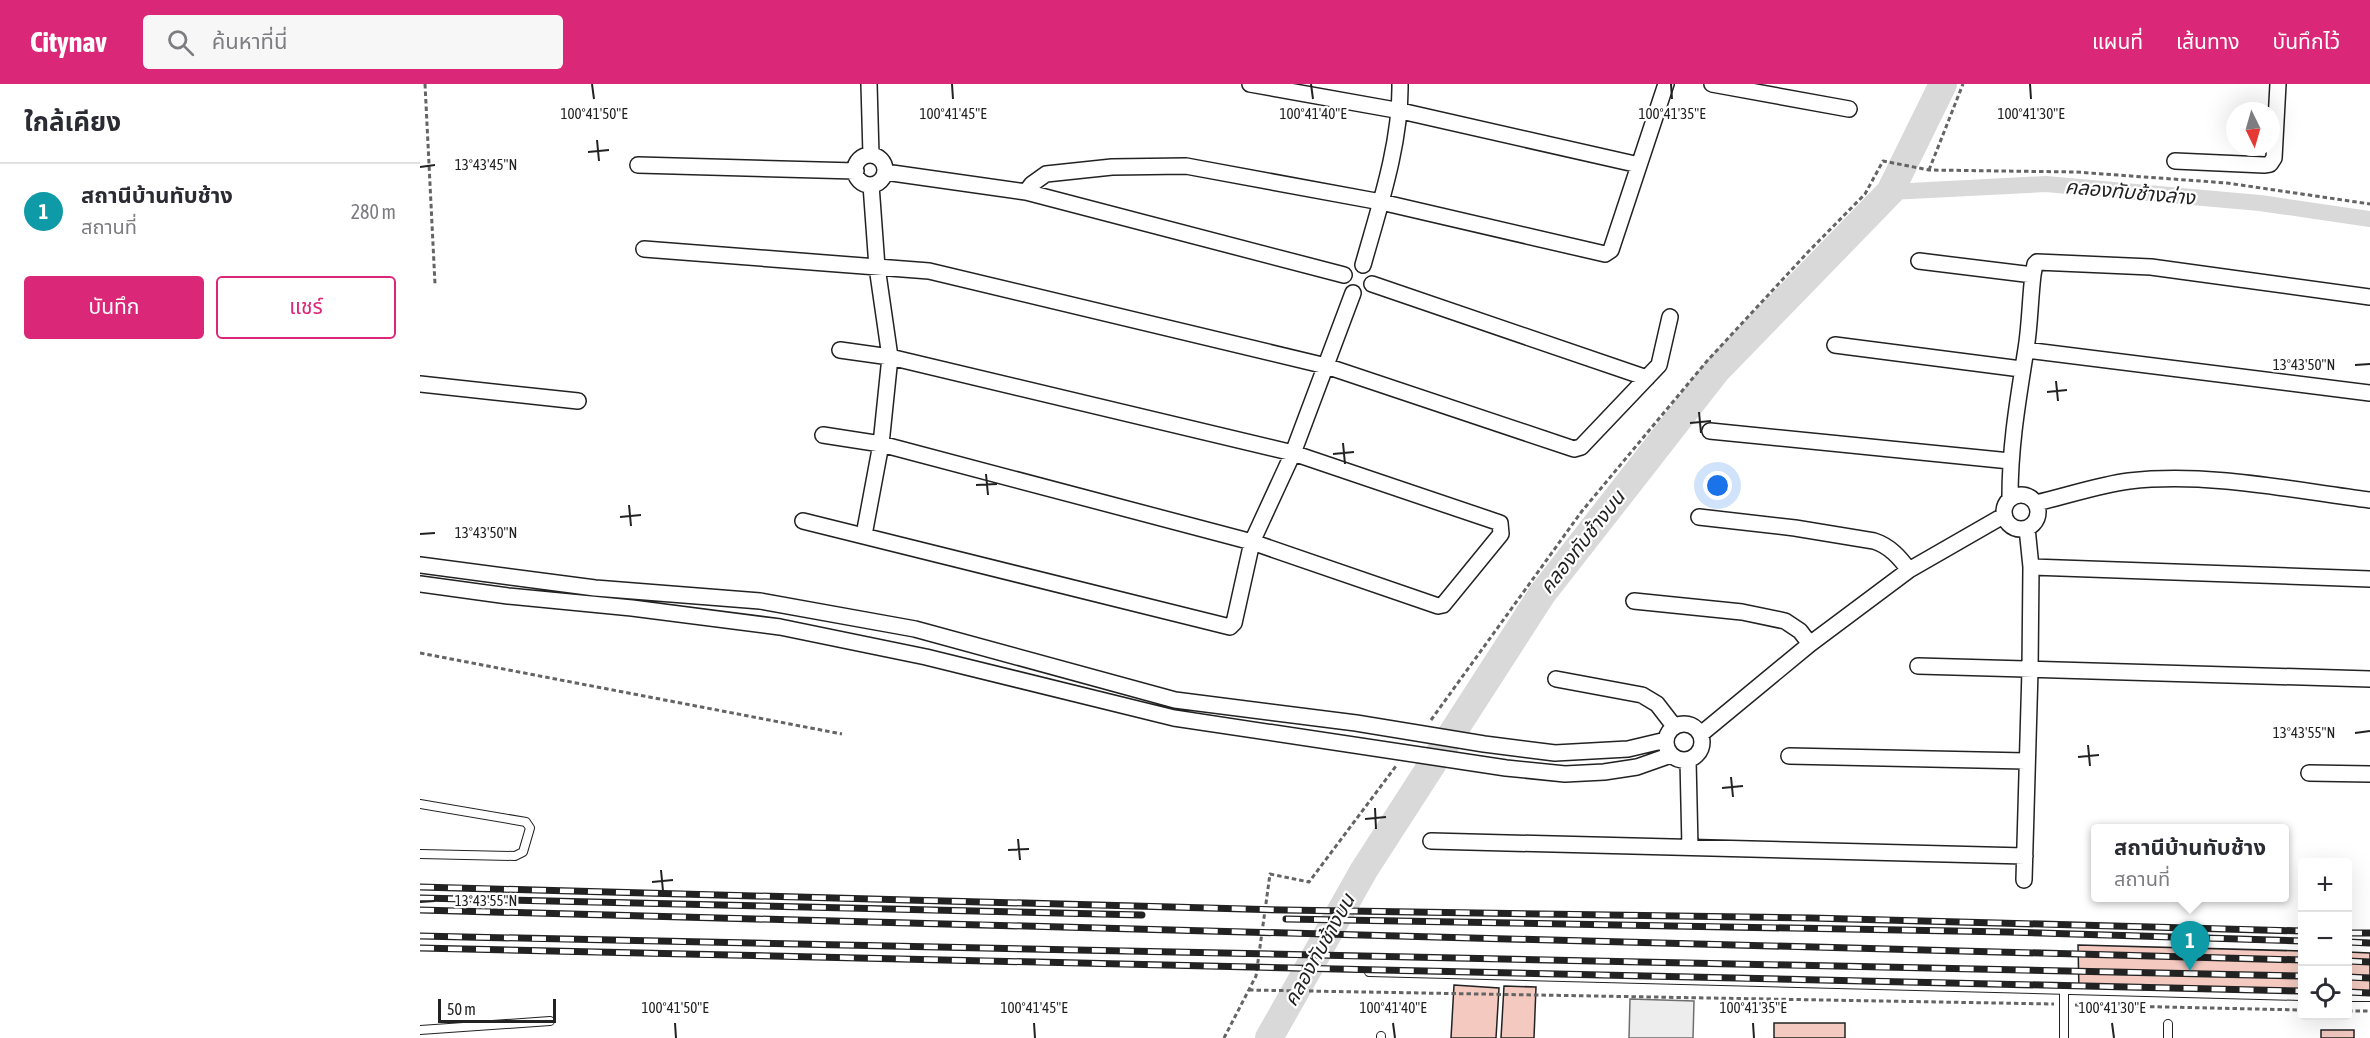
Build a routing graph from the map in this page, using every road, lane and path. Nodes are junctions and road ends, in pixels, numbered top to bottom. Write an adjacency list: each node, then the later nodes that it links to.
1 (425, 84): 28 (path)
2 (869, 84): 11 (street)
3 (1250, 84): 10 (street)
4 (1400, 84): 10 (street)
5 (1666, 84): 14 (street)
6 (1712, 84): 9 (street)
7 (1963, 84): 15 (path)
8 (2278, 84): 12 (street)
9 (1849, 109)
10 (1401, 111): 14 (street); 20 (street)
11 (871, 155): 16 (street); 17 (street)
12 (2175, 161)
13 (638, 165): 16 (street)
14 (1640, 165): 20 (street)
15 (1929, 170): 21 (path); 75 (path)
16 (856, 171): 18 (street)
17 (885, 172): 18 (street); 19 (street)
18 (871, 185): 25 (street)
19 (1026, 192): 20 (street); 26 (street)
20 (1381, 202): 24 (street)
21 (2370, 204)
22 (644, 249): 25 (street)
23 (1919, 261): 27 (street)
24 (1363, 265): 26 (street); 29 (street)
25 (877, 267): 36 (street); 37 (street)
26 (1344, 274): 30 (street)
27 (2033, 275): 31 (street); 35 (street)
28 (435, 284)
29 (1372, 284): 30 (street); 39 (street)
30 (1353, 292): 37 (street)
31 (2370, 297)
32 (1670, 317): 39 (street)
33 (1835, 345): 38 (street)
34 (840, 350): 36 (street)
35 (2026, 350): 38 (street); 41 (street)
36 (890, 357): 45 (street); 46 (street)
37 (1326, 366): 39 (street); 46 (street)
38 (2021, 369): 47 (street)
39 (1647, 378)
40 (420, 384): 42 (street)
41 (2370, 393)
42 (578, 400)
43 (1710, 431): 47 (street)
44 (823, 435): 45 (street)
45 (881, 444): 55 (street); 56 (street)
46 (1293, 453): 56 (street); 56 (street)
47 (2010, 461): 48 (street)
48 (2010, 497): 50 (street); 51 (street)
49 (2370, 500): 50 (street)
50 (2036, 503): 54 (street)
51 (2003, 516): 54 (street); 59 (street)
52 (1699, 517): 59 (street)
53 (803, 521): 55 (street)
54 (2027, 528): 58 (street)
55 (864, 535): 56 (street)
56 (1252, 542)
57 (420, 565): 62 (street)
58 (2031, 567): 60 (street); 70 (street)
59 (1909, 570): 66 (street)
60 (2370, 579)
61 (420, 584): 64 (street)
62 (634, 590): 64 (street); 65 (street)
63 (1634, 602): 66 (street)
64 (632, 608): 68 (street)
65 (931, 634): 68 (street); 73 (street)
66 (1810, 644): 78 (street)
67 (420, 653): 77 (path)
68 (926, 657): 74 (street)
69 (1918, 666): 70 (street)
70 (2030, 670): 72 (street); 85 (street)
71 (1556, 679): 76 (street)
72 (2370, 679)
73 (1218, 707): 74 (street); 80 (street)
74 (1211, 723): 86 (street)
75 (1428, 723)
76 (1674, 726): 78 (street); 79 (street)
77 (842, 734)
78 (1701, 734): 84 (street)
79 (1666, 740): 80 (street); 81 (street)
80 (1508, 747): 86 (street)
81 (1671, 755): 84 (street); 86 (street)
82 (1790, 756): 85 (street)
83 (1401, 759): 96 (path)
84 (1688, 760): 91 (street)
85 (2026, 761): 93 (street)
86 (1506, 768)
87 (2309, 773): 88 (street)
88 (2370, 774)
89 (420, 804): 92 (lane)
90 (1431, 840): 91 (street)
91 (1689, 847): 93 (street)
92 (420, 854)
93 (2025, 856): 94 (street)
94 (2024, 880)
95 (1369, 972): 97 (lane)
96 (1249, 990): 101 (path); 108 (path)
97 (2064, 991): 98 (lane); 101 (lane)
98 (2298, 996)
99 (2352, 997): 100 (lane)
100 (2370, 998)
101 (2064, 1005): 102 (path); 109 (lane)
102 (2298, 1010)
103 (2352, 1011): 104 (path)
104 (2370, 1011)
105 (550, 1021): 107 (lane)
106 (2168, 1024): 110 (lane)
107 (420, 1030)
108 (1224, 1038)
109 (2064, 1038)
110 (2168, 1038)

